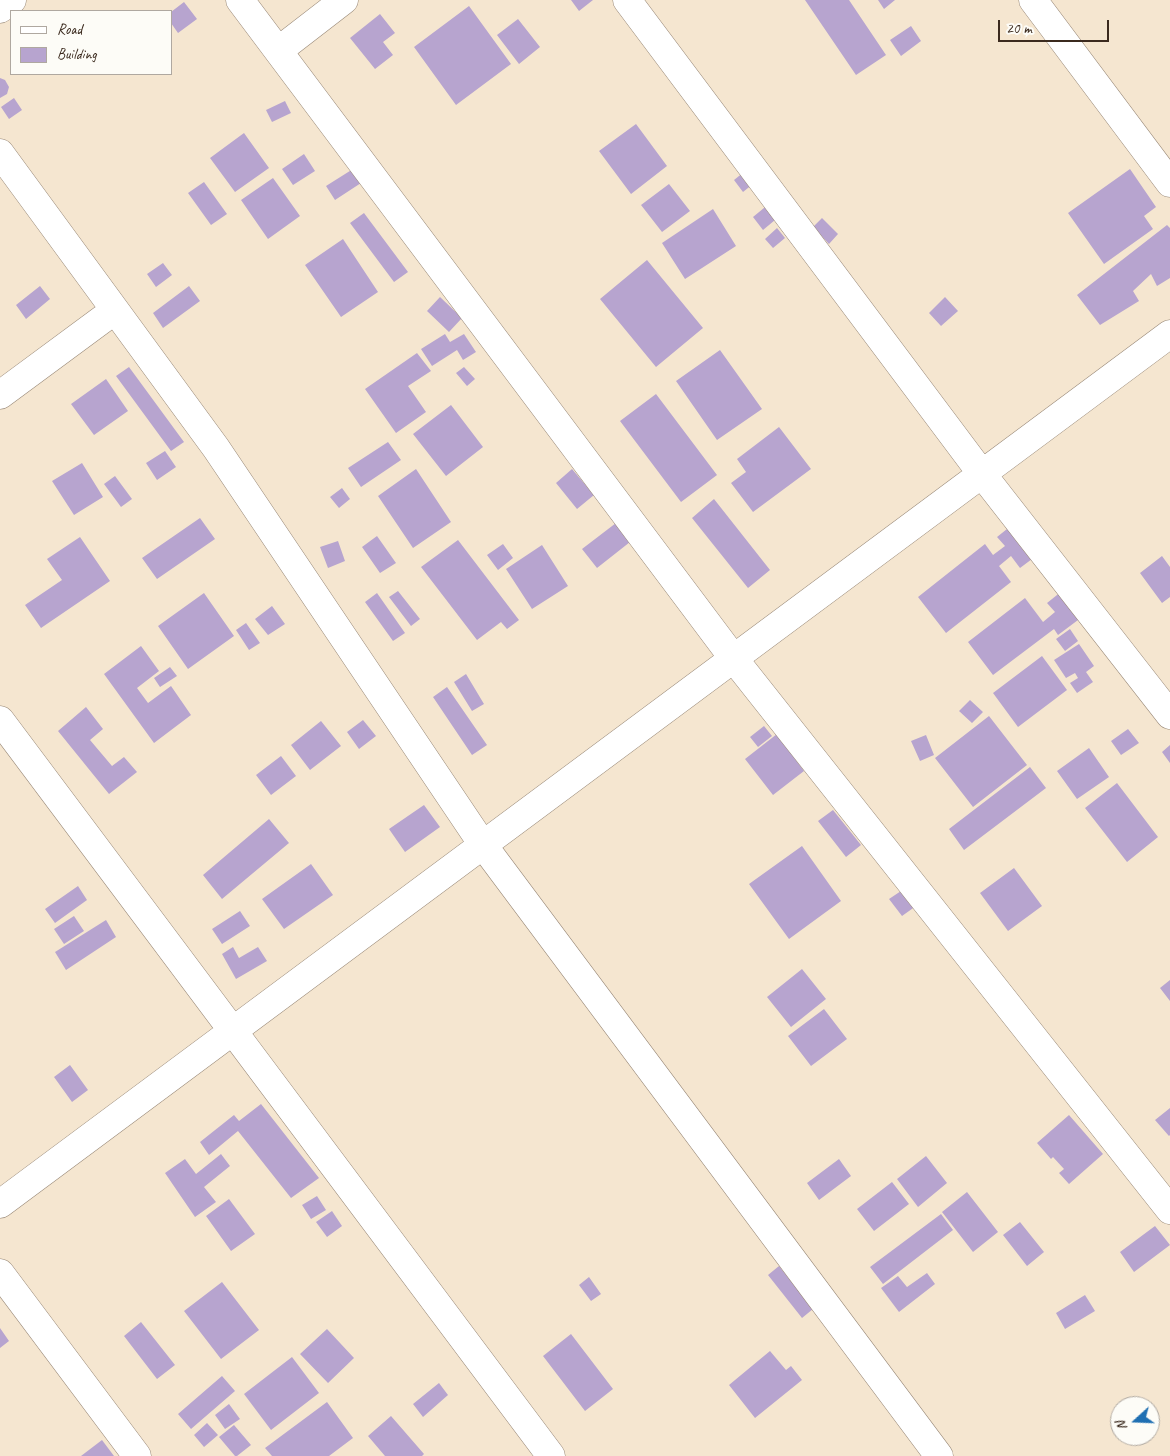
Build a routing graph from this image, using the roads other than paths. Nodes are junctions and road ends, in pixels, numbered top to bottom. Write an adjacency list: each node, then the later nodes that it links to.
1 (12, 0): 6 (street)
2 (240, 0): 7 (street)
3 (344, 0): 7 (street)
4 (627, 0): 13 (street)
5 (1033, 0): 9 (street)
6 (0, 9)
7 (278, 51): 14 (street)
8 (0, 153): 10 (street)
9 (1170, 183)
10 (115, 310): 12 (street); 17 (street)
11 (1170, 334): 13 (street)
12 (0, 395)
13 (982, 474): 14 (street); 15 (street)
14 (734, 659): 17 (street); 20 (street)
15 (1170, 715)
16 (0, 720): 18 (street)
17 (483, 845): 18 (street); 24 (street)
18 (234, 1031): 19 (street); 23 (street)
19 (0, 1204)
20 (1170, 1210)
21 (0, 1274): 22 (street)
22 (137, 1456)
23 (551, 1456)
24 (939, 1456)

